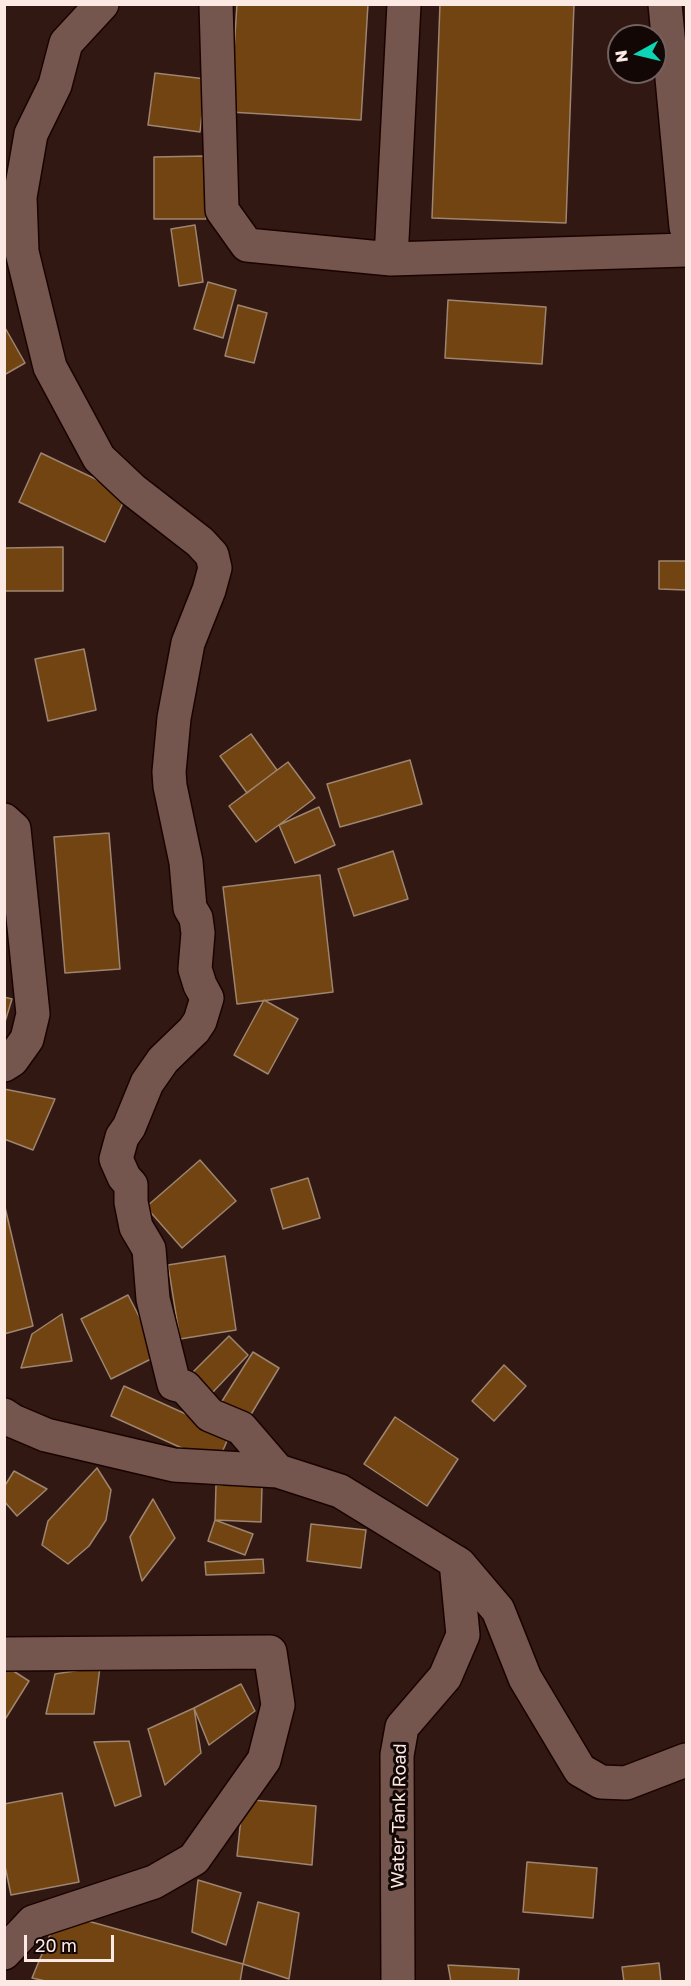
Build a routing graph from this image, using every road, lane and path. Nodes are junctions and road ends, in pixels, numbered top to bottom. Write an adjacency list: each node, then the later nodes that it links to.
1 (102, 4): 7 (street)
2 (216, 4): 8 (street)
3 (404, 4): 8 (street)
4 (666, 4): 5 (street)
5 (687, 227)
6 (687, 250): 8 (street)
7 (13, 257): 12 (street)
8 (391, 259)
9 (4, 820): 10 (street)
10 (4, 1065)
11 (4, 1415): 12 (street)
12 (278, 1471): 13 (street)
13 (458, 1563): 15 (street); 17 (street, Water Tank Road)
14 (4, 1654): 16 (street)
15 (687, 1760)
16 (4, 1953)
17 (398, 1982)

